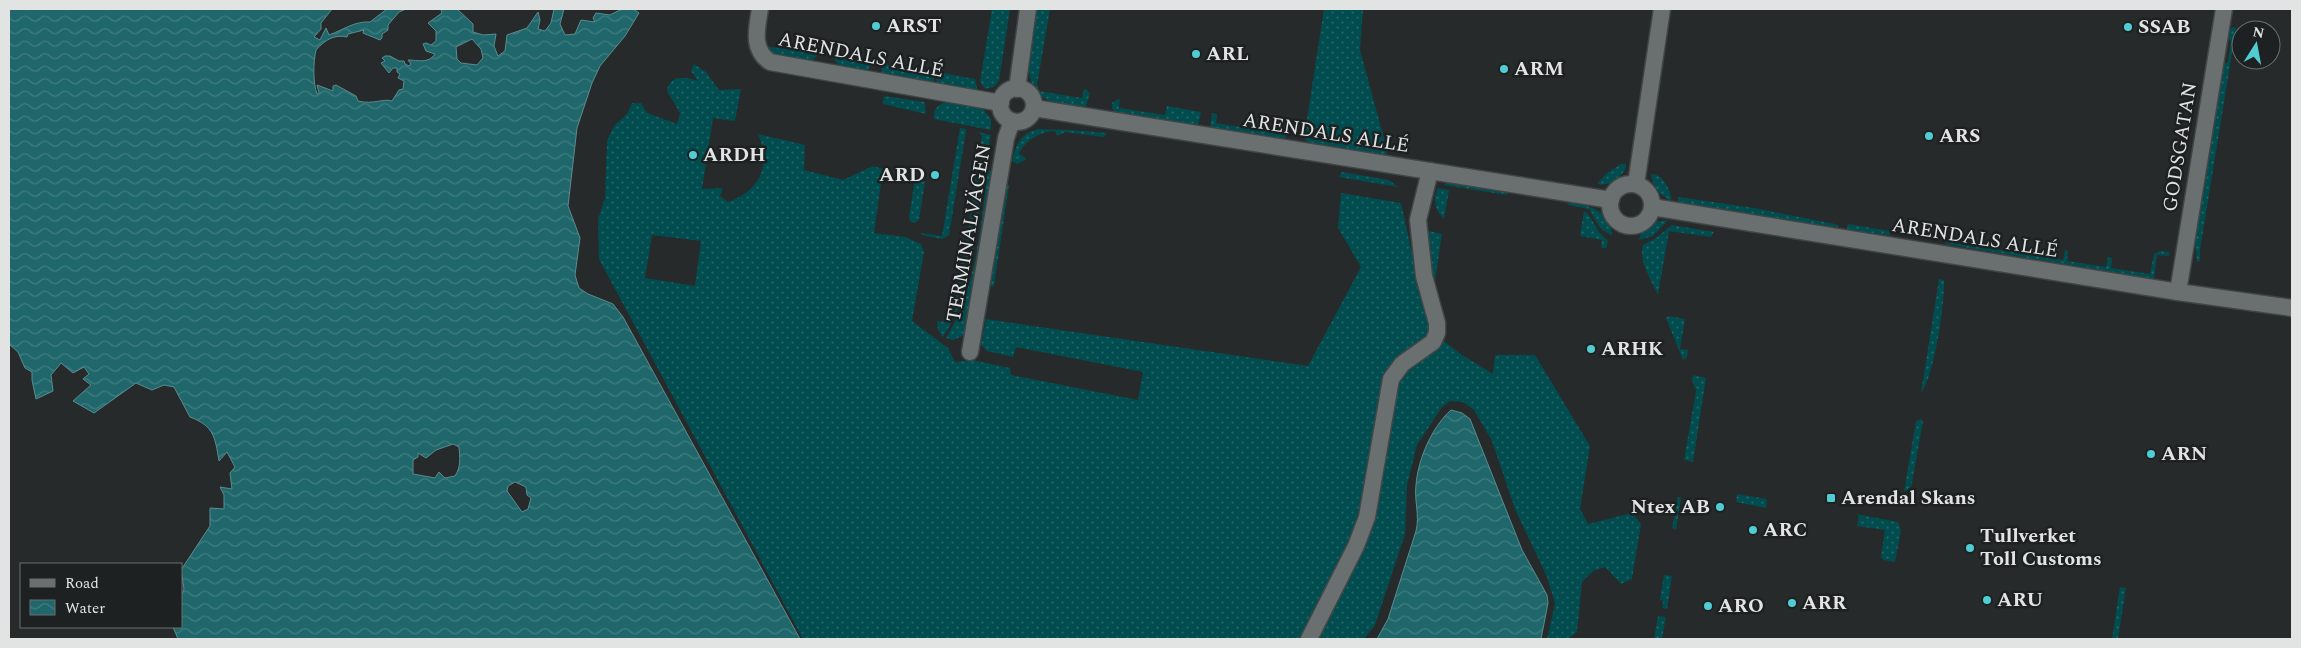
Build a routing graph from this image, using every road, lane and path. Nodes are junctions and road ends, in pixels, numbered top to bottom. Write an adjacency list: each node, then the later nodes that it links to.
1 (760, 9): 6 (street, ARENDALS ALLÉ)
2 (1028, 9): 5 (street)
3 (1662, 9): 10 (street)
4 (2224, 9): 13 (street, GODSGATAN)
5 (1017, 89): 6 (street); 7 (street)
6 (1001, 103): 8 (street)
7 (1034, 108): 8 (street); 9 (street, ARENDALS ALLÉ)
8 (1012, 121): 15 (street, TERMINALVÄGEN)
9 (1430, 171): 11 (street, ARENDALS ALLÉ); 16 (street)
10 (1636, 184): 11 (street); 12 (street)
11 (1611, 200): 12 (street)
12 (1652, 207): 13 (street, ARENDALS ALLÉ)
13 (2178, 292): 14 (street, ARENDALS ALLÉ)
14 (2292, 308)
15 (970, 352)
16 (1309, 639)

